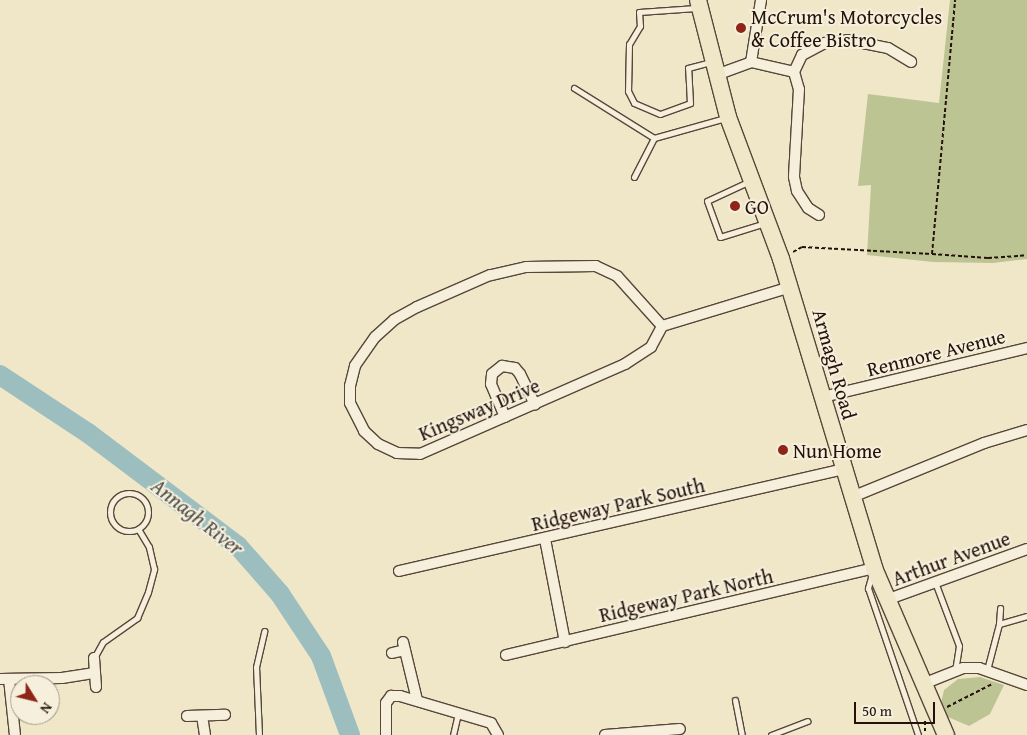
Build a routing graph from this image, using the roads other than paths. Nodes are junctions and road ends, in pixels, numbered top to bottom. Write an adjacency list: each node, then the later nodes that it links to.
1 (762, 0): 3 (street)
2 (698, 4): 5 (main road, Armagh Road); 5 (lane)
3 (751, 62): 5 (street); 6 (street)
4 (912, 62): 6 (street)
5 (715, 68): 8 (main road, Armagh Road)
6 (794, 72): 12 (street)
7 (574, 88): 9 (lane)
8 (728, 117): 9 (lane); 11 (main road, Armagh Road)
9 (654, 138): 10 (lane)
10 (634, 177)
11 (751, 180): 13 (main road, Armagh Road); 13 (lane)
12 (819, 215)
13 (768, 223): 14 (main road, Armagh Road)
14 (790, 287): 15 (street); 17 (main road, Armagh Road)
15 (662, 326): 18 (street, Kingsway Drive); 19 (street, Kingsway Drive)
16 (1027, 348): 17 (street, Renmore Avenue)
17 (824, 398): 21 (main road, Armagh Road)
18 (535, 406): 19 (street, Kingsway Drive); 19 (street)
19 (505, 418)
20 (1027, 430): 22 (street)
21 (844, 469): 22 (main road, Armagh Road); 24 (street, Ridgeway Park South)
22 (852, 497): 26 (main road, Armagh Road)
23 (138, 529): 23 (lane); 37 (lane)
24 (545, 539): 27 (street, Ridgeway Park South); 34 (street)
25 (1027, 549): 28 (street, Arthur Avenue)
26 (874, 568): 29 (main road, Armagh Road); 34 (street, Ridgeway Park North); 63 (lane)
27 (399, 571)
28 (935, 582): 29 (street, Arthur Avenue); 38 (lane)
29 (886, 600): 42 (main road, Armagh Road)
30 (1000, 608): 32 (lane)
31 (1027, 616): 32 (lane)
32 (999, 624): 39 (lane)
33 (264, 631): 56 (lane)
34 (565, 642): 36 (street, Ridgeway Park North)
35 (392, 653): 45 (street)
36 (506, 655)
37 (94, 658): 40 (street)
38 (955, 671): 39 (street); 42 (street)
39 (992, 671): 43 (street)
40 (95, 673): 41 (street); 44 (street)
41 (4, 679): 54 (street)
42 (923, 684): 64 (main road, Armagh Road)
43 (1027, 684)
44 (96, 687)
45 (418, 700): 47 (street); 57 (street)
46 (735, 700): 61 (lane)
47 (458, 712): 58 (lane); 59 (street)
48 (225, 715): 50 (street)
49 (187, 716): 50 (street)
50 (202, 716): 55 (street)
51 (807, 722): 62 (lane)
52 (680, 729): 53 (street)
53 (636, 734): 60 (street)
54 (15, 735)
55 (205, 735)
56 (258, 735)
57 (386, 735)
58 (454, 735)
59 (498, 735)
60 (605, 735)
61 (742, 735)
62 (771, 735)
63 (918, 735)
64 (946, 735)

